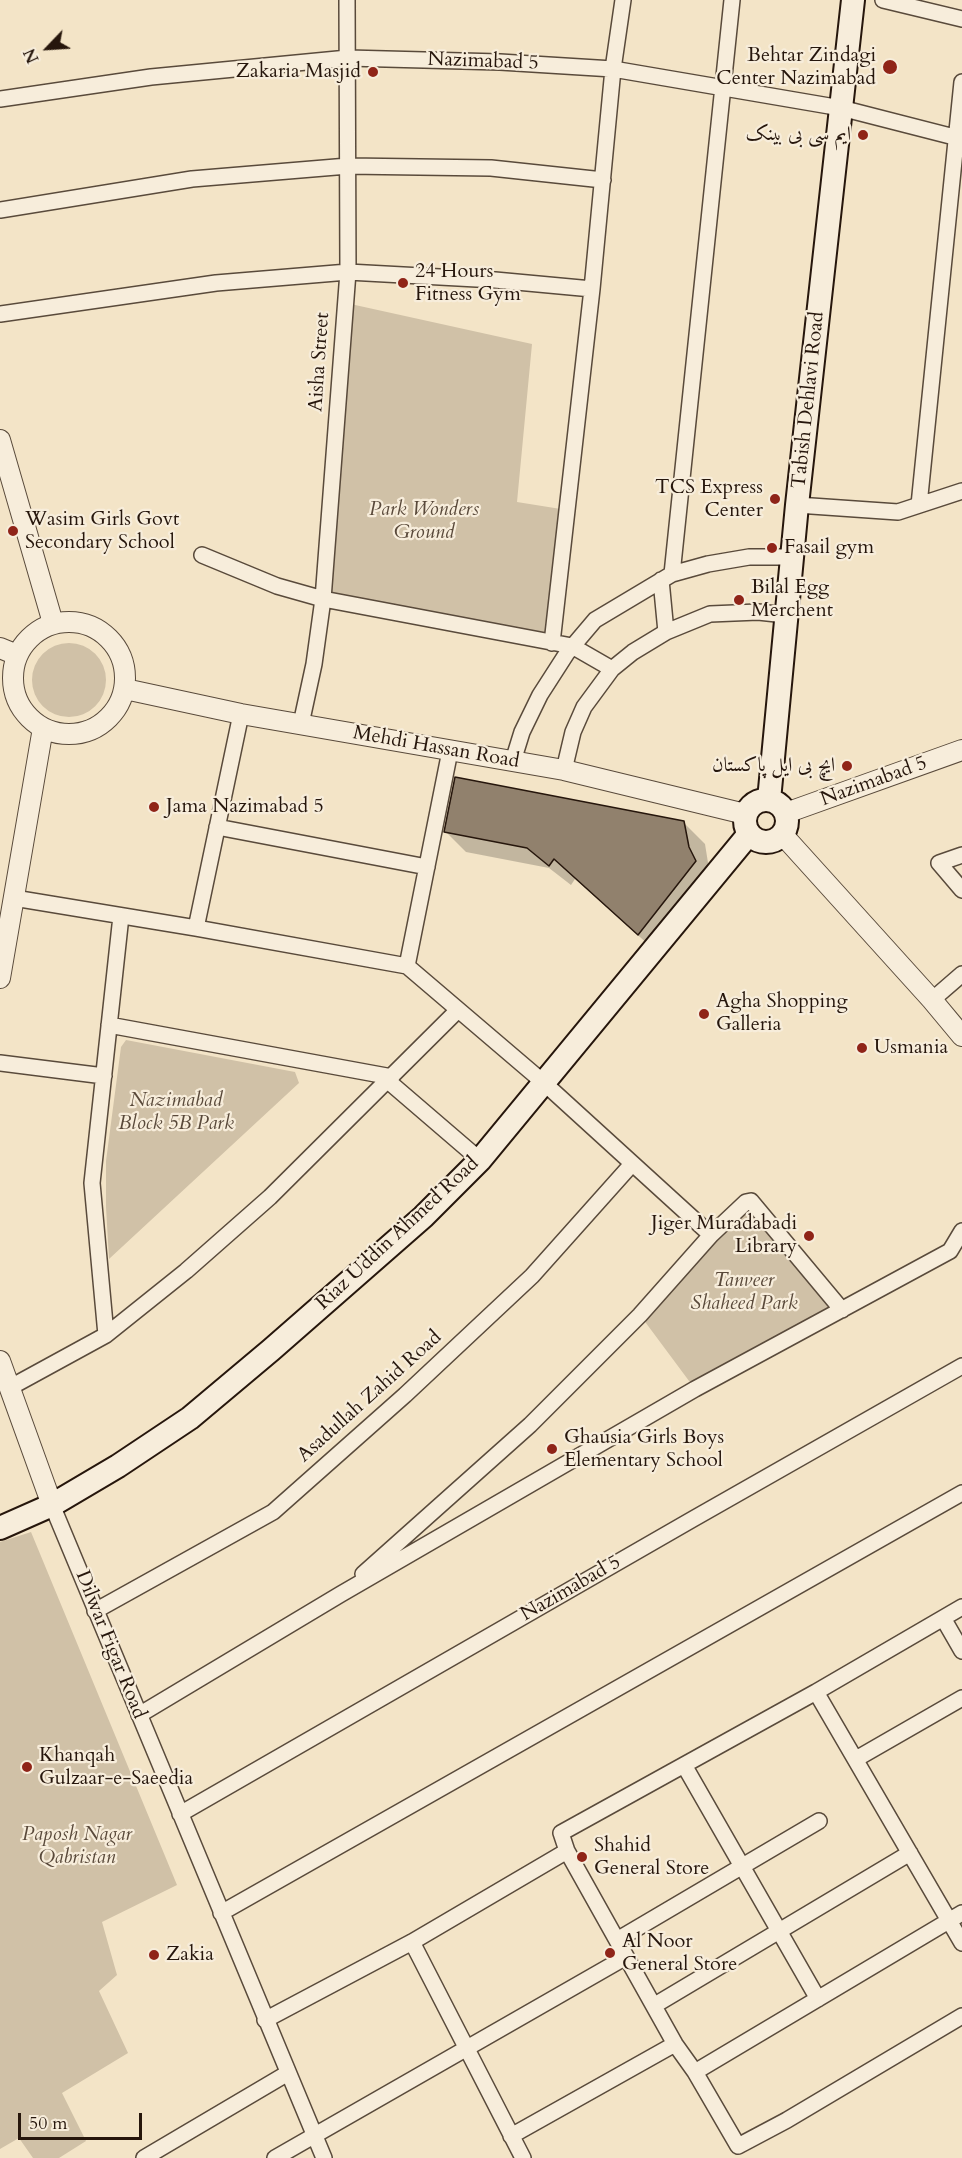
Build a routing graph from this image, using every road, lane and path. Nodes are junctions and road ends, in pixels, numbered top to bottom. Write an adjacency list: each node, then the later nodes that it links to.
1 (347, 0): 7 (street, Aisha Street)
2 (623, 0): 8 (street)
3 (732, 0): 10 (street)
4 (853, 0): 12 (main road, Tabish Dehlavi Road)
5 (883, 0): 6 (street)
6 (962, 19)
7 (348, 58): 8 (street, Nazimabad 5); 11 (street, Nazimabad 5); 14 (street, Aisha Street)
8 (613, 69): 10 (street, Nazimabad 5); 15 (street)
9 (962, 82): 13 (street)
10 (722, 88): 12 (street, Nazimabad 5); 26 (street)
11 (0, 99)
12 (841, 108): 13 (street, Nazimabad 5); 22 (main road, Tabish Dehlavi Road)
13 (958, 138): 23 (street)
14 (348, 165): 15 (street); 16 (street); 17 (street, Aisha Street)
15 (603, 180): 18 (street)
16 (0, 210)
17 (348, 272): 18 (street); 19 (street); 27 (street, Aisha Street)
18 (592, 289): 31 (street)
19 (0, 314)
20 (0, 440): 29 (street)
21 (962, 491): 23 (street)
22 (797, 505): 23 (street); 25 (main road, Tabish Dehlavi Road)
23 (919, 505)
24 (202, 555): 27 (street)
25 (792, 557): 26 (street); 28 (main road, Tabish Dehlavi Road)
26 (666, 577): 30 (street); 32 (street)
27 (323, 599): 31 (street); 37 (street, Aisha Street)
28 (786, 615): 30 (street); 43 (main road, Tabish Dehlavi Road)
29 (53, 623): 33 (street); 35 (street)
30 (666, 632): 34 (street)
31 (552, 643): 32 (street)
32 (572, 646): 34 (street); 41 (street)
33 (9, 652): 38 (street)
34 (612, 669): 42 (street)
35 (125, 689): 36 (street, Mehdi Hassan Road); 38 (street)
36 (241, 714): 37 (street, Mehdi Hassan Road); 45 (street)
37 (301, 724): 40 (street, Mehdi Hassan Road)
38 (43, 729): 49 (street)
39 (962, 750): 43 (street, Nazimabad 5)
40 (450, 751): 41 (street, Mehdi Hassan Road); 47 (street)
41 (513, 761): 42 (street, Mehdi Hassan Road)
42 (564, 770): 44 (street, Mehdi Hassan Road)
43 (779, 816): 44 (main road); 44 (main road); 55 (street)
44 (747, 824): 62 (main road, Riaz Uddin Ahmed Road)
45 (217, 826): 47 (street); 51 (street)
46 (962, 855): 48 (street)
47 (427, 867): 52 (street)
48 (962, 890)
49 (14, 898): 50 (street); 54 (street)
50 (121, 916): 51 (street); 57 (street)
51 (196, 928): 52 (street)
52 (407, 966): 56 (street)
53 (962, 974): 55 (street)
54 (0, 978)
55 (932, 1000): 58 (street)
56 (458, 1010): 61 (street); 62 (street)
57 (109, 1025): 60 (street); 61 (street)
58 (962, 1035)
59 (0, 1064): 60 (street)
60 (104, 1076): 68 (street)
61 (390, 1079): 63 (street); 68 (street)
62 (543, 1083): 63 (main road, Riaz Uddin Ahmed Road); 64 (street)
63 (480, 1160): 73 (main road, Riaz Uddin Ahmed Road)
64 (632, 1164): 66 (street); 77 (street, Asadullah Zahid Road)
65 (962, 1231): 67 (street)
66 (711, 1235): 67 (street); 75 (street)
67 (842, 1310): 75 (street)
68 (106, 1335): 71 (street)
69 (0, 1361): 71 (street, Dilwar Figar Road)
70 (962, 1366): 85 (street, Nazimabad 5)
71 (9, 1388): 73 (street, Dilwar Figar Road)
72 (962, 1493): 90 (street)
73 (52, 1505): 74 (main road, Riaz Uddin Ahmed Road); 77 (street, Dilwar Figar Road)
74 (0, 1528)
75 (341, 1594): 82 (street)
76 (962, 1607): 78 (street)
77 (95, 1611): 82 (street, Dilwar Figar Road)
78 (944, 1618): 79 (street); 80 (street)
79 (962, 1651)
80 (816, 1692): 83 (street); 84 (street)
81 (962, 1698): 83 (street)
82 (139, 1715): 85 (street, Dilwar Figar Road)
83 (856, 1759): 88 (street)
84 (684, 1765): 87 (street); 89 (street)
85 (180, 1814): 90 (street, Dilwar Figar Road)
86 (819, 1821): 89 (street)
87 (567, 1851): 93 (street); 94 (street)
88 (910, 1853): 91 (street); 92 (street)
89 (742, 1866): 92 (street); 93 (street)
90 (221, 1913): 100 (street, Dilwar Figar Road)
91 (956, 1917): 95 (street); 97 (street)
92 (779, 1931): 97 (street); 98 (street)
93 (616, 1940): 96 (street)
94 (412, 1942): 100 (street); 102 (street)
95 (962, 1943)
96 (626, 1957): 98 (street); 102 (street)
97 (818, 1999): 103 (street)
98 (655, 2005): 101 (street)
99 (962, 2016): 103 (street)
100 (265, 2020): 104 (street, Dilwar Figar Road)
101 (675, 2044): 103 (street); 106 (street)
102 (467, 2050): 105 (street); 106 (street)
103 (695, 2072)
104 (288, 2073): 105 (street, Dilwar Figar Road); 107 (street)
105 (314, 2135): 108 (street); 109 (street, Dilwar Figar Road)
106 (511, 2136): 110 (street)
107 (144, 2158)
108 (275, 2158)
109 (324, 2158)
110 (524, 2158)

